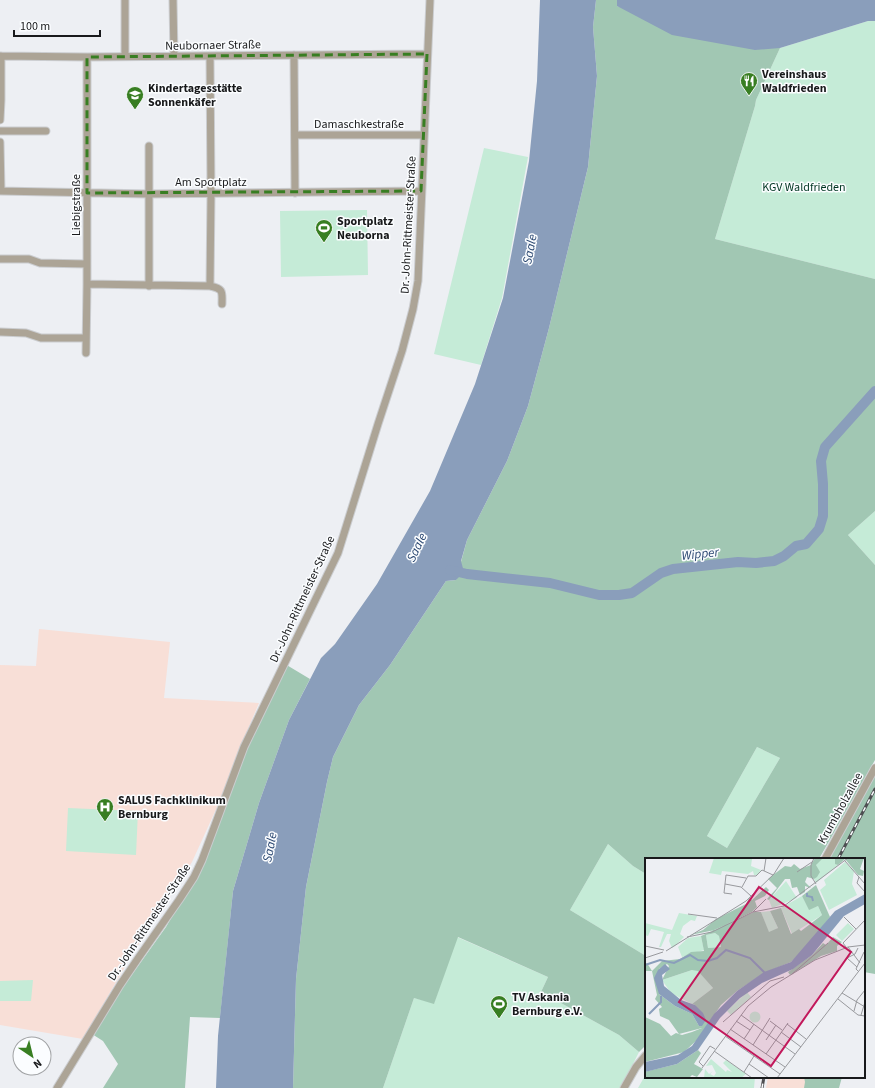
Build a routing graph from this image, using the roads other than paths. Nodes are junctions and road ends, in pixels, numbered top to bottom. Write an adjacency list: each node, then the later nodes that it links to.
1 (125, 0): 7 (street)
2 (173, 0): 8 (street)
3 (430, 0): 4 (street, Dr.-John-Rittmeister-Straße)
4 (427, 54): 5 (street, Neubornaer Straße); 15 (street, Dr.-John-Rittmeister-Straße)
5 (294, 55): 9 (street, Neubornaer Straße); 14 (street)
6 (0, 56): 10 (street, Neubornaer Straße); 11 (street)
7 (125, 56): 8 (street, Neubornaer Straße); 10 (street, Neubornaer Straße)
8 (174, 56): 9 (street, Neubornaer Straße)
9 (210, 56): 21 (street)
10 (87, 57): 20 (street, Liebigstraße)
11 (0, 120)
12 (0, 131): 13 (street)
13 (46, 131)
14 (295, 134): 15 (street, Damaschkestraße); 22 (street)
15 (424, 135): 19 (street, Dr.-John-Rittmeister-Straße)
16 (0, 142): 18 (street)
17 (150, 146): 23 (street)
18 (0, 191): 20 (street, Am Sportplatz)
19 (421, 191): 22 (street, Am Sportplatz); 36 (street, Dr.-John-Rittmeister-Straße)
20 (87, 193): 23 (street, Am Sportplatz); 25 (street, Liebigstraße)
21 (211, 193): 22 (street, Am Sportplatz); 23 (street, Am Sportplatz); 28 (street)
22 (295, 193)
23 (150, 194): 27 (street)
24 (0, 259): 25 (street)
25 (87, 264): 26 (street, Liebigstraße)
26 (87, 284): 27 (street); 31 (street, Liebigstraße)
27 (149, 286): 28 (street)
28 (210, 286): 29 (street)
29 (222, 304)
30 (0, 332): 31 (street)
31 (86, 338): 32 (street, Liebigstraße)
32 (86, 353)
33 (875, 768): 34 (street, Krumbholzallee)
34 (825, 858)
35 (645, 1056): 37 (street)
36 (56, 1088)
37 (624, 1088)

